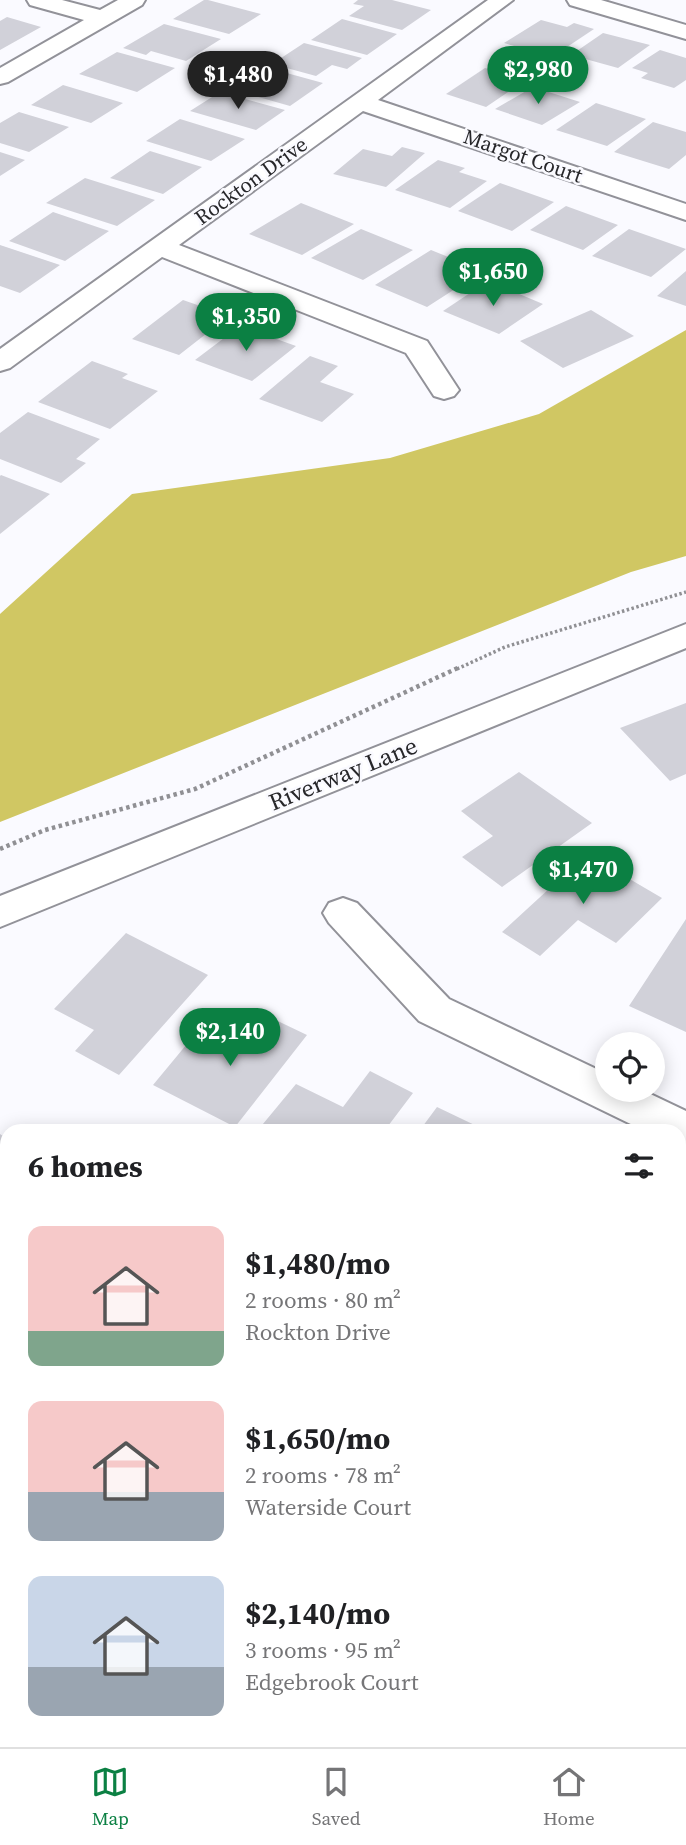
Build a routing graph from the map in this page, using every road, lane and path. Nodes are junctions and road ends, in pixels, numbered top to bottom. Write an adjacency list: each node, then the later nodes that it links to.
1 (38, 0): 5 (street)
2 (134, 0): 5 (street)
3 (502, 0): 8 (street, Rockton Drive)
4 (578, 0): 6 (street)
5 (103, 18): 7 (street)
6 (686, 32)
7 (0, 78)
8 (360, 102): 9 (street, Margot Court); 10 (street, Rockton Drive)
9 (686, 212)
10 (159, 247): 11 (street, Rockton Drive); 12 (street)
11 (0, 362)
12 (444, 390)
13 (686, 593): 15 (path)
14 (686, 635): 16 (street, Riverway Lane)
15 (0, 849)
16 (0, 912)
17 (343, 913): 18 (street)
18 (671, 1124)

